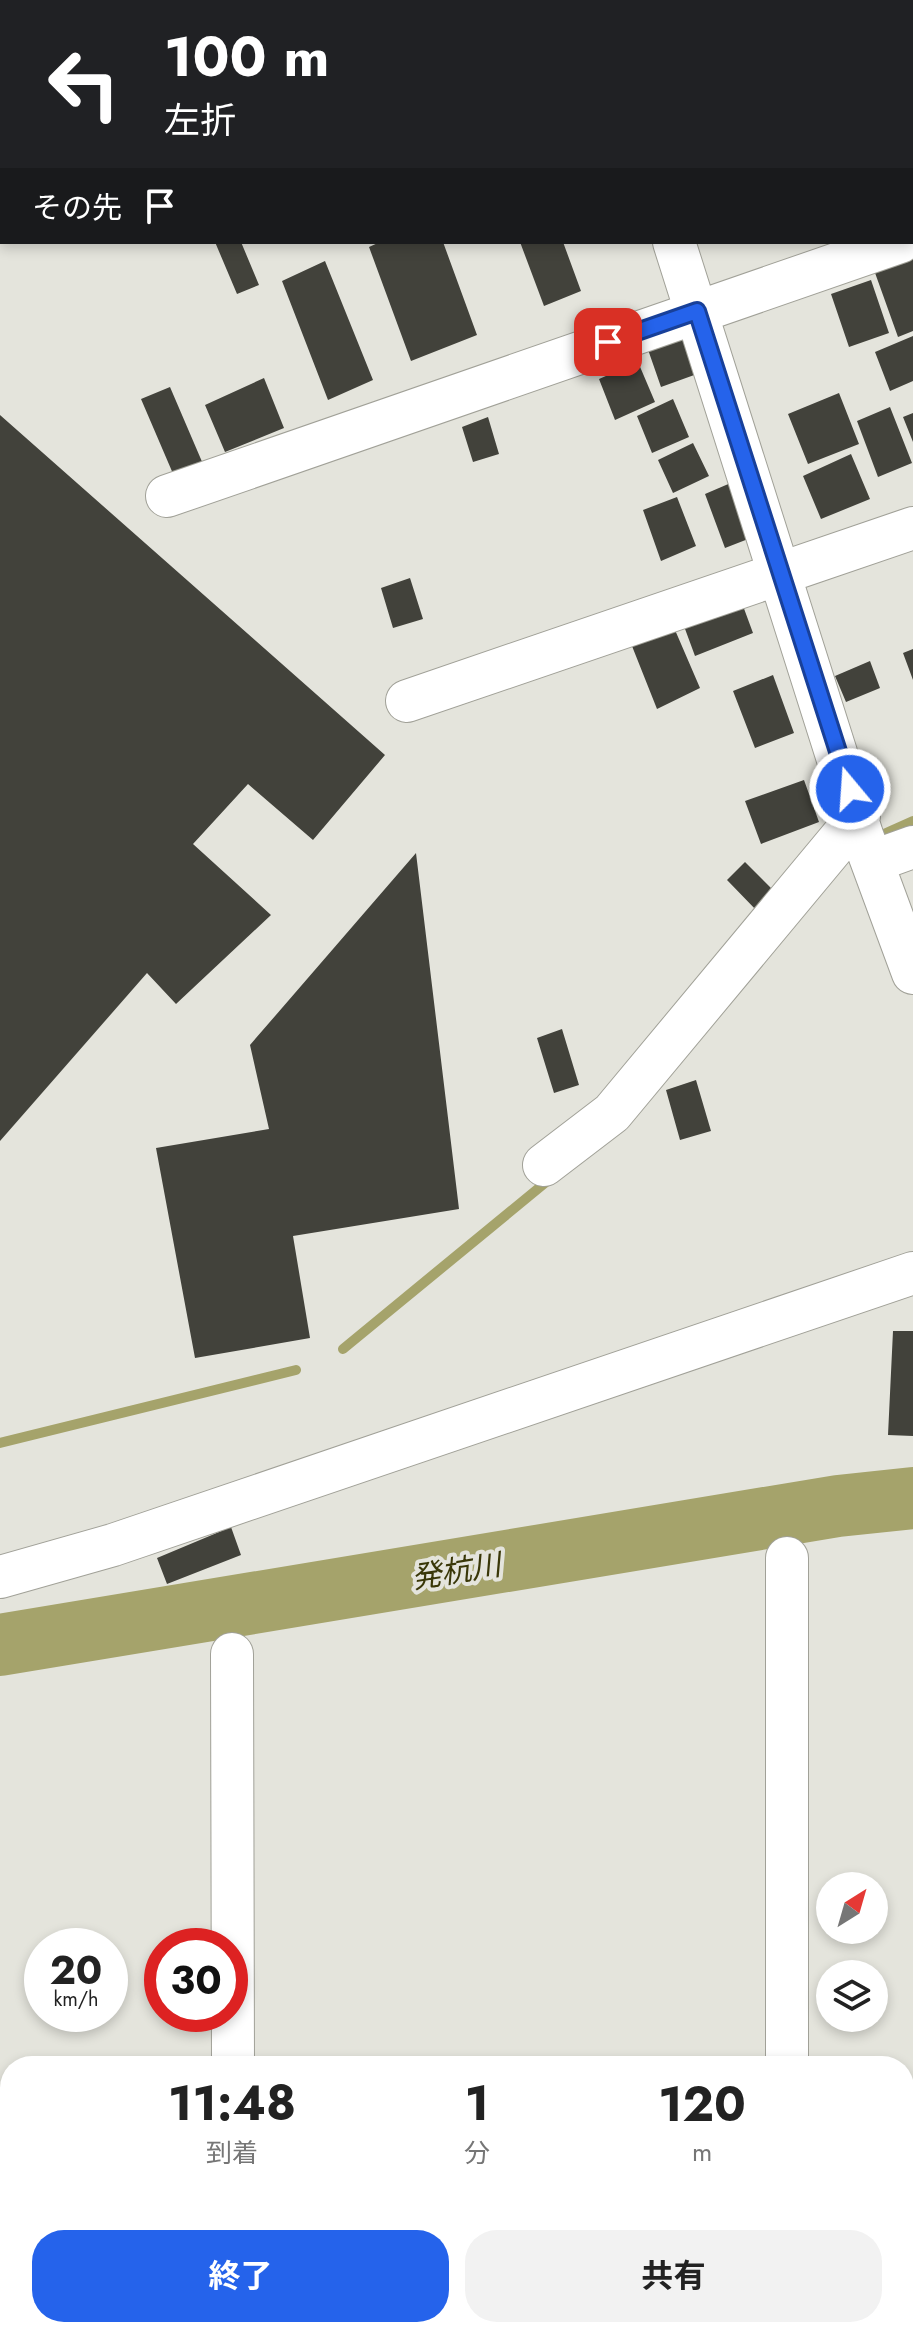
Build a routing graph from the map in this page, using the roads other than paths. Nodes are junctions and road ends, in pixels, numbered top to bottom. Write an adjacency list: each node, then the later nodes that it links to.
1 (675, 244): 3 (street)
2 (894, 244): 3 (street)
3 (697, 311): 4 (street); 6 (street)
4 (167, 496)
5 (913, 528): 6 (street)
6 (779, 572): 7 (street); 8 (street)
7 (407, 701)
8 (865, 840): 9 (street); 10 (street); 11 (street)
9 (913, 847)
10 (913, 973)
11 (544, 1165)
12 (913, 1273): 14 (street)
13 (787, 1558): 17 (street)
14 (0, 1577)
15 (232, 1654): 16 (street)
16 (233, 2056)
17 (787, 2056)

